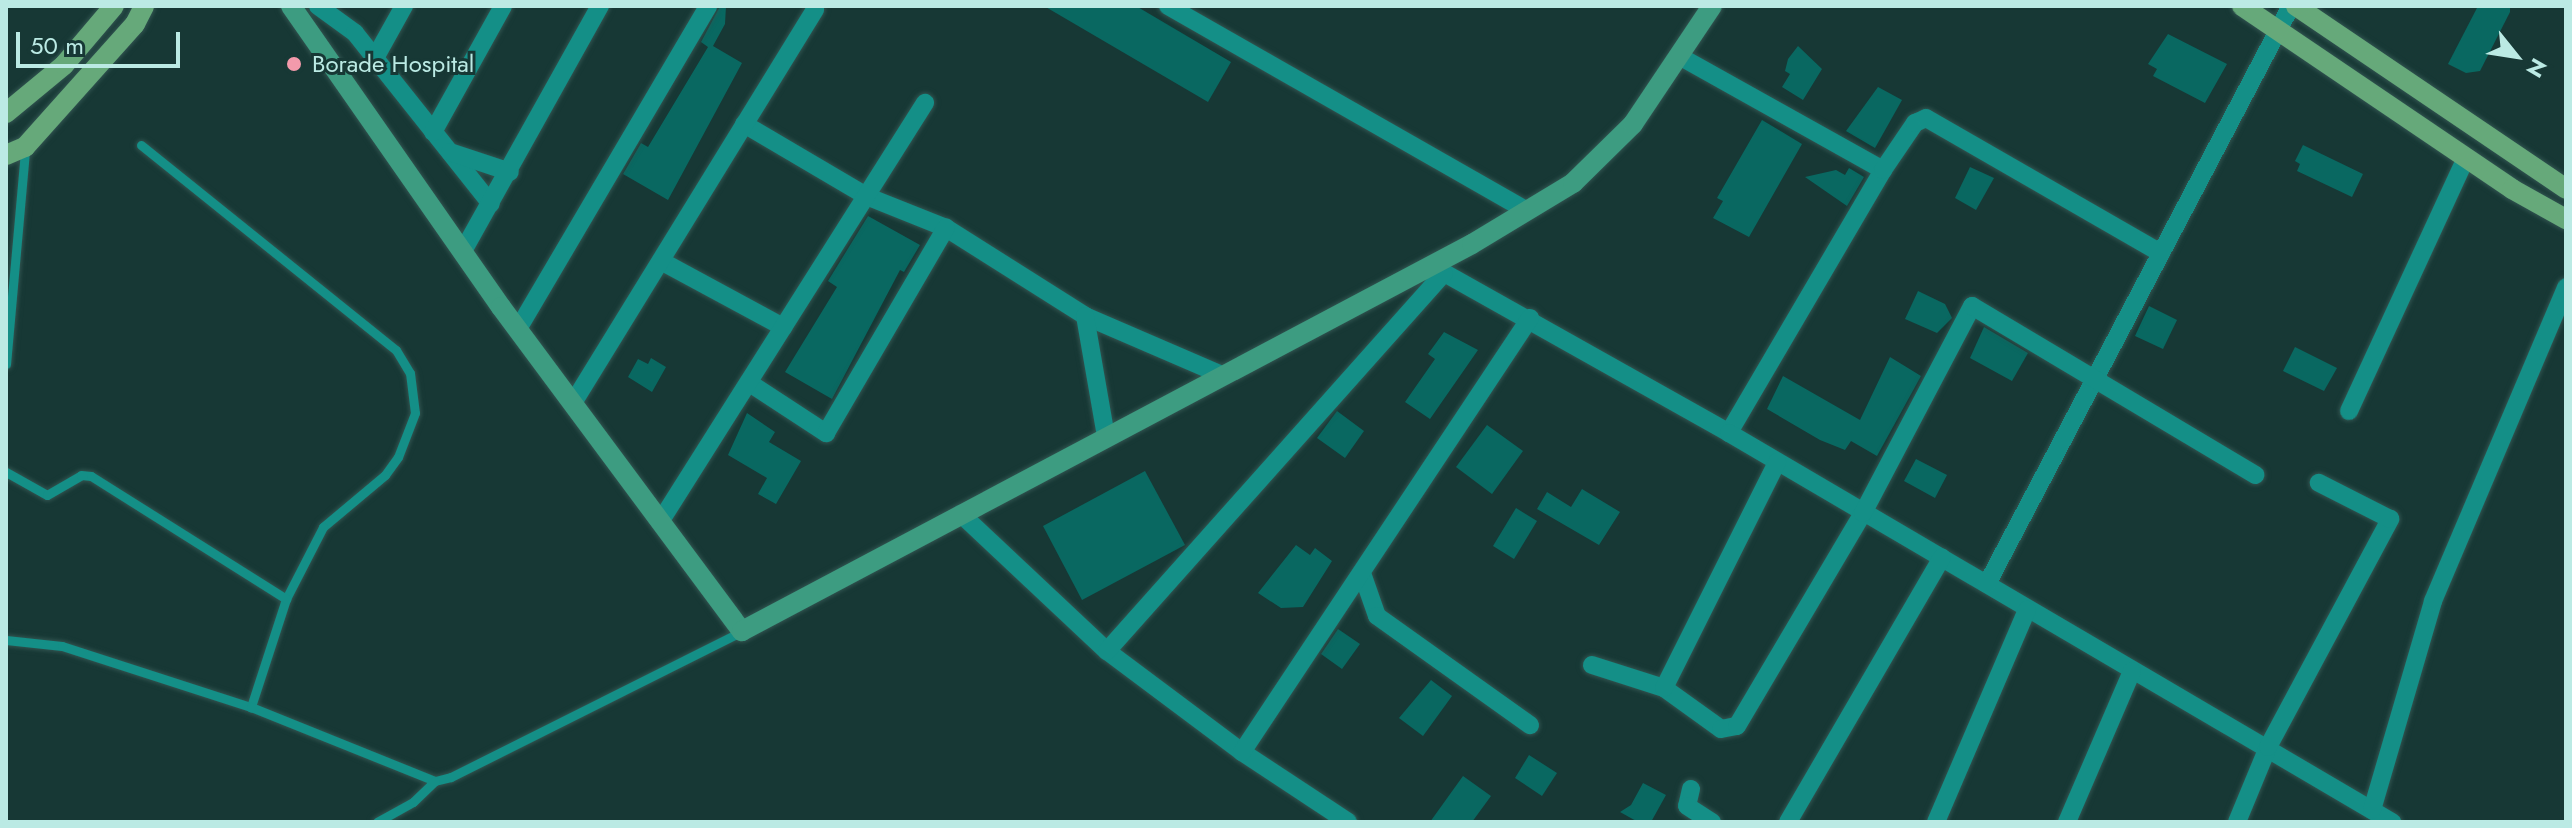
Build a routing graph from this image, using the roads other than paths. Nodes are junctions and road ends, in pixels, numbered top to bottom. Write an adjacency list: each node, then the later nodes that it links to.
1 (114, 6): 18 (main road)
2 (144, 6): 22 (main road)
3 (291, 6): 33 (street)
4 (318, 6): 16 (street)
5 (404, 6): 16 (street)
6 (503, 6): 20 (street)
7 (600, 6): 26 (street)
8 (708, 6): 41 (street)
9 (1168, 6): 30 (street)
10 (1712, 6): 15 (street)
11 (2293, 6): 14 (street); 27 (main road)
12 (2248, 8): 14 (main road)
13 (815, 9): 19 (street)
14 (2277, 30): 24 (main road); 34 (street)
15 (1679, 56): 25 (street); 30 (street)
16 (375, 58): 20 (street)
17 (925, 103): 28 (street)
18 (6, 113)
19 (744, 124): 28 (street); 35 (street)
20 (433, 132): 23 (street)
21 (141, 145): 60 (lane)
22 (16, 151): 42 (lane)
23 (450, 152): 26 (street); 29 (street)
24 (2466, 158): 31 (main road); 47 (street)
25 (1883, 170): 34 (street); 48 (street)
26 (510, 172): 29 (street)
27 (2566, 189)
28 (866, 196): 32 (street); 40 (street)
29 (491, 204): 33 (street)
30 (1525, 210): 36 (street)
31 (2566, 219)
32 (946, 228): 38 (street); 45 (street)
33 (463, 251): 41 (street)
34 (2161, 253): 44 (street)
35 (661, 261): 40 (street); 46 (street)
36 (1438, 269): 39 (street); 43 (street); 64 (street)
37 (2566, 287): 74 (street)
38 (1085, 316): 43 (street); 49 (street)
39 (1530, 318): 48 (street); 58 (street)
40 (783, 327): 45 (street)
41 (518, 329): 46 (street)
42 (6, 364)
43 (1222, 375): 49 (street)
44 (2096, 378): 52 (street); 54 (street); 59 (street)
45 (751, 384): 56 (street)
46 (573, 403): 56 (street)
47 (2349, 411)
48 (1729, 433): 50 (street)
49 (1106, 436): 55 (street)
50 (1777, 462): 54 (street); 67 (street)
51 (6, 472): 60 (lane)
52 (2255, 475)
53 (2319, 483): 70 (street)
54 (1863, 513): 57 (street); 67 (street)
55 (961, 514): 62 (street); 64 (street)
56 (660, 522): 62 (street)
57 (1942, 557): 59 (street); 78 (street)
58 (1363, 576): 69 (street); 71 (street)
59 (1987, 584): 61 (street)
60 (286, 599): 68 (lane)
61 (2027, 610): 66 (street); 79 (street)
62 (742, 631): 72 (lane)
63 (6, 640): 68 (lane)
64 (1107, 651): 71 (street)
65 (1592, 665): 67 (street)
66 (2132, 671): 70 (street); 80 (street)
67 (1664, 688)
68 (251, 707): 72 (lane)
69 (1530, 725)
70 (2268, 747): 74 (street); 81 (street)
71 (1242, 752): 76 (street)
72 (435, 781): 75 (lane)
73 (1691, 789): 77 (street)
74 (2372, 810): 82 (street)
75 (377, 822)
76 (1348, 822)
77 (1712, 822)
78 (1788, 822)
79 (1936, 822)
80 (2067, 822)
81 (2237, 822)
82 (2392, 822)

